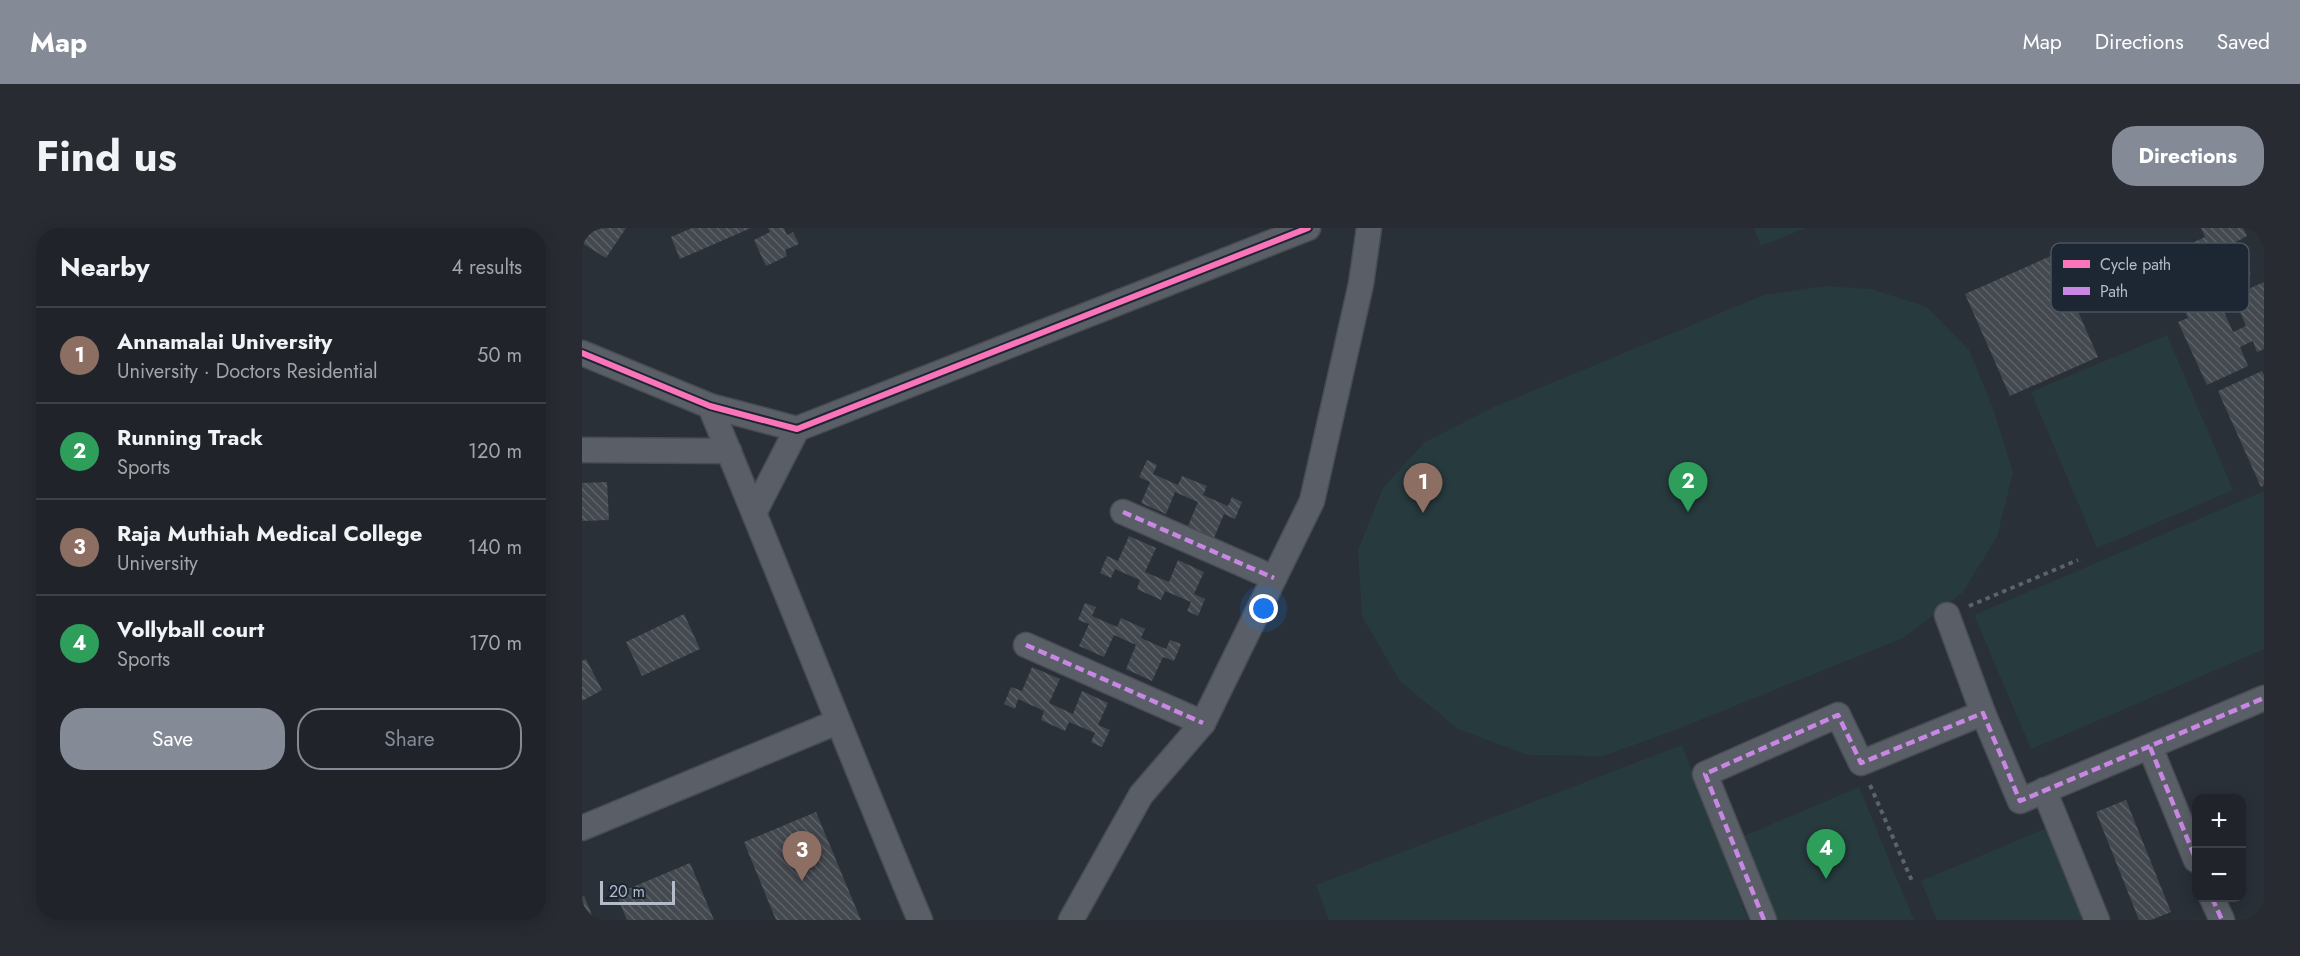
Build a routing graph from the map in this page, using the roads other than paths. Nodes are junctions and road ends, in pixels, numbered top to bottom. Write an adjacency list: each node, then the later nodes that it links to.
1 (1308, 228): 5 (street)
2 (1369, 228): 10 (street)
3 (582, 353): 4 (street)
4 (710, 406): 5 (street); 7 (street)
5 (797, 429): 8 (street)
6 (582, 450): 7 (street)
7 (729, 451): 8 (street)
8 (755, 512): 15 (street)
9 (1124, 512): 10 (street)
10 (1274, 578): 16 (street)
11 (1947, 615): 14 (street)
12 (1026, 645): 16 (street)
13 (2264, 698): 17 (street)
14 (1983, 712): 18 (street); 24 (street)
15 (837, 722): 19 (street); 22 (street)
16 (1203, 723): 23 (street)
17 (2150, 747): 18 (street); 20 (street)
18 (2044, 790): 25 (street)
19 (582, 828)
20 (2192, 850)
21 (2214, 902): 26 (street)
22 (920, 920)
23 (1071, 920)
24 (1764, 920)
25 (2097, 920)
26 (2222, 920)

